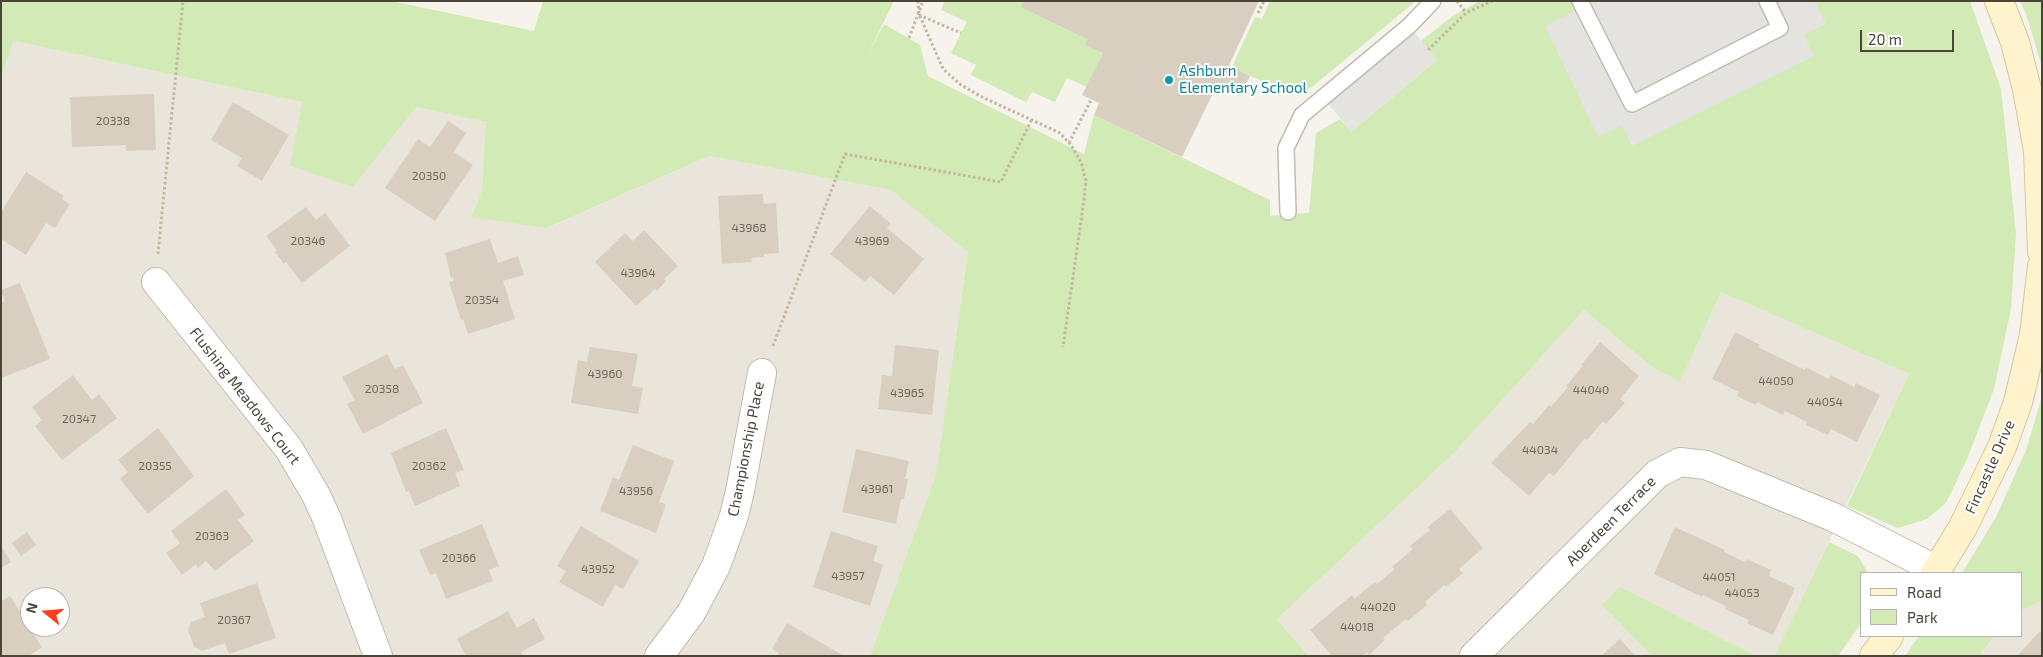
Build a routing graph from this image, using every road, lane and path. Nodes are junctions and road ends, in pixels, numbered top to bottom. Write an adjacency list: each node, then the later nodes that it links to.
1 (183, 1): 23 (path)
2 (918, 1): 13 (path)
3 (923, 1): 13 (path)
4 (1264, 1): 11 (path)
5 (1433, 1): 20 (lane)
6 (1457, 1): 12 (path)
7 (1492, 1): 12 (path)
8 (1580, 1): 9 (lane)
9 (1767, 1)
10 (1999, 1): 21 (street)
11 (1258, 13)
12 (1466, 13): 16 (path)
13 (919, 14): 14 (path); 15 (path); 18 (path)
14 (961, 33)
15 (909, 38)
16 (1428, 50)
17 (1091, 100): 19 (path)
18 (1032, 119): 19 (path); 25 (path)
19 (1069, 143): 24 (path)
20 (1288, 212)
21 (2042, 252)
22 (2042, 266): 26 (street, Fincastle Drive)
23 (156, 282): 28 (street, Flushing Meadows Court)
24 (1063, 347)
25 (762, 373): 29 (street, Championship Place)
26 (1936, 571): 30 (street, Aberdeen Terrace)
27 (1888, 637): 31 (street)
28 (378, 656)
29 (659, 656)
30 (1474, 656)
31 (1874, 656)

